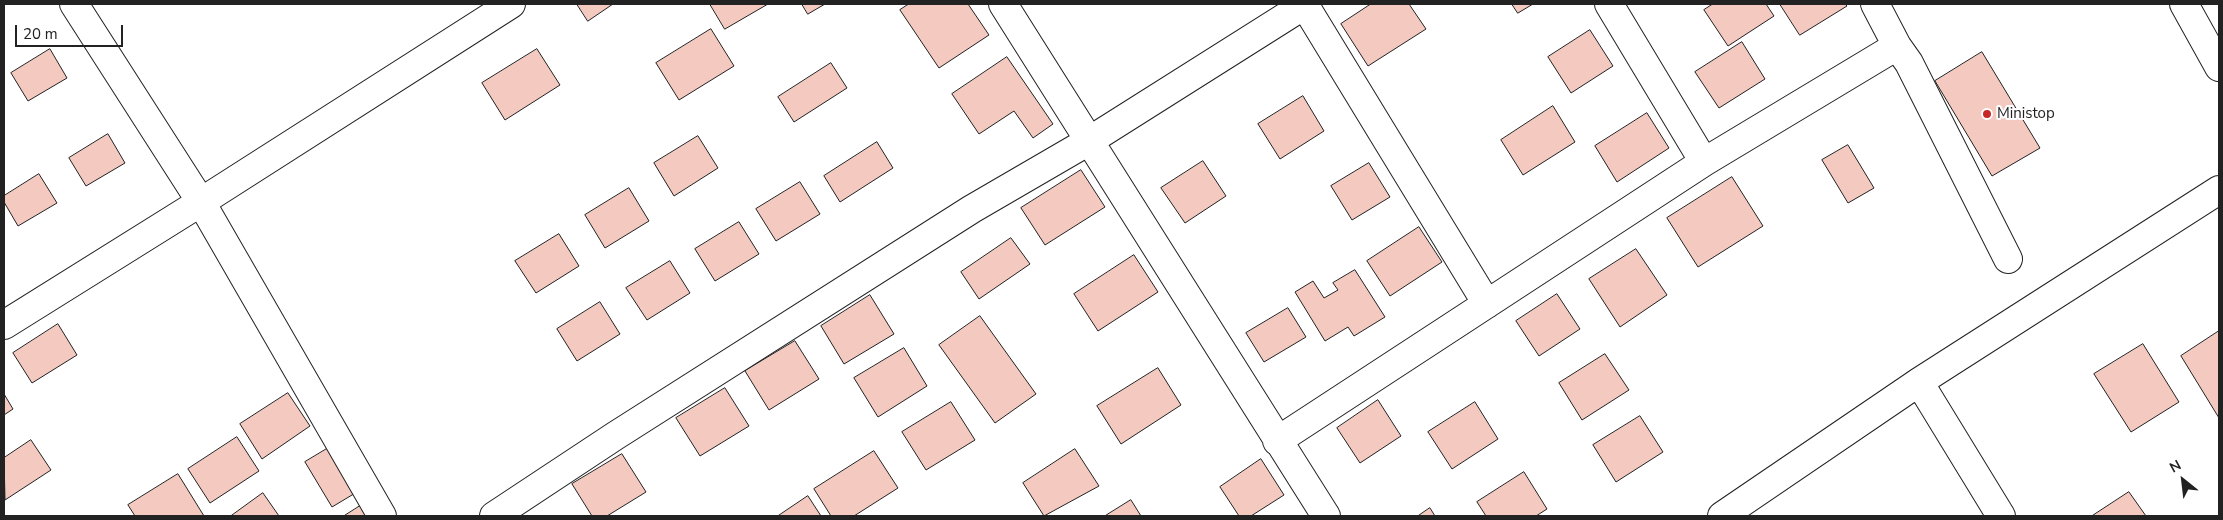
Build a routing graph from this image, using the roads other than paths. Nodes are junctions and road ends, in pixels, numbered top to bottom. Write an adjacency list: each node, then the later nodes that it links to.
1 (74, 4): 13 (street)
2 (511, 4): 13 (street)
3 (1003, 4): 10 (street)
4 (1305, 4): 10 (street); 15 (street)
5 (1610, 4): 11 (street)
6 (1875, 4): 8 (street)
7 (2184, 4): 9 (street)
8 (1896, 46): 11 (street); 14 (street)
9 (2219, 67)
10 (1089, 140): 18 (street); 20 (street)
11 (1704, 162): 15 (street)
12 (2219, 190): 17 (street)
13 (201, 202): 16 (street); 19 (street)
14 (2008, 258)
15 (1487, 304): 18 (street)
16 (4, 325)
17 (1919, 382): 22 (street); 23 (street)
18 (1277, 440): 21 (street)
19 (382, 516)
20 (494, 516)
21 (1326, 516)
22 (1722, 516)
23 (2001, 516)

